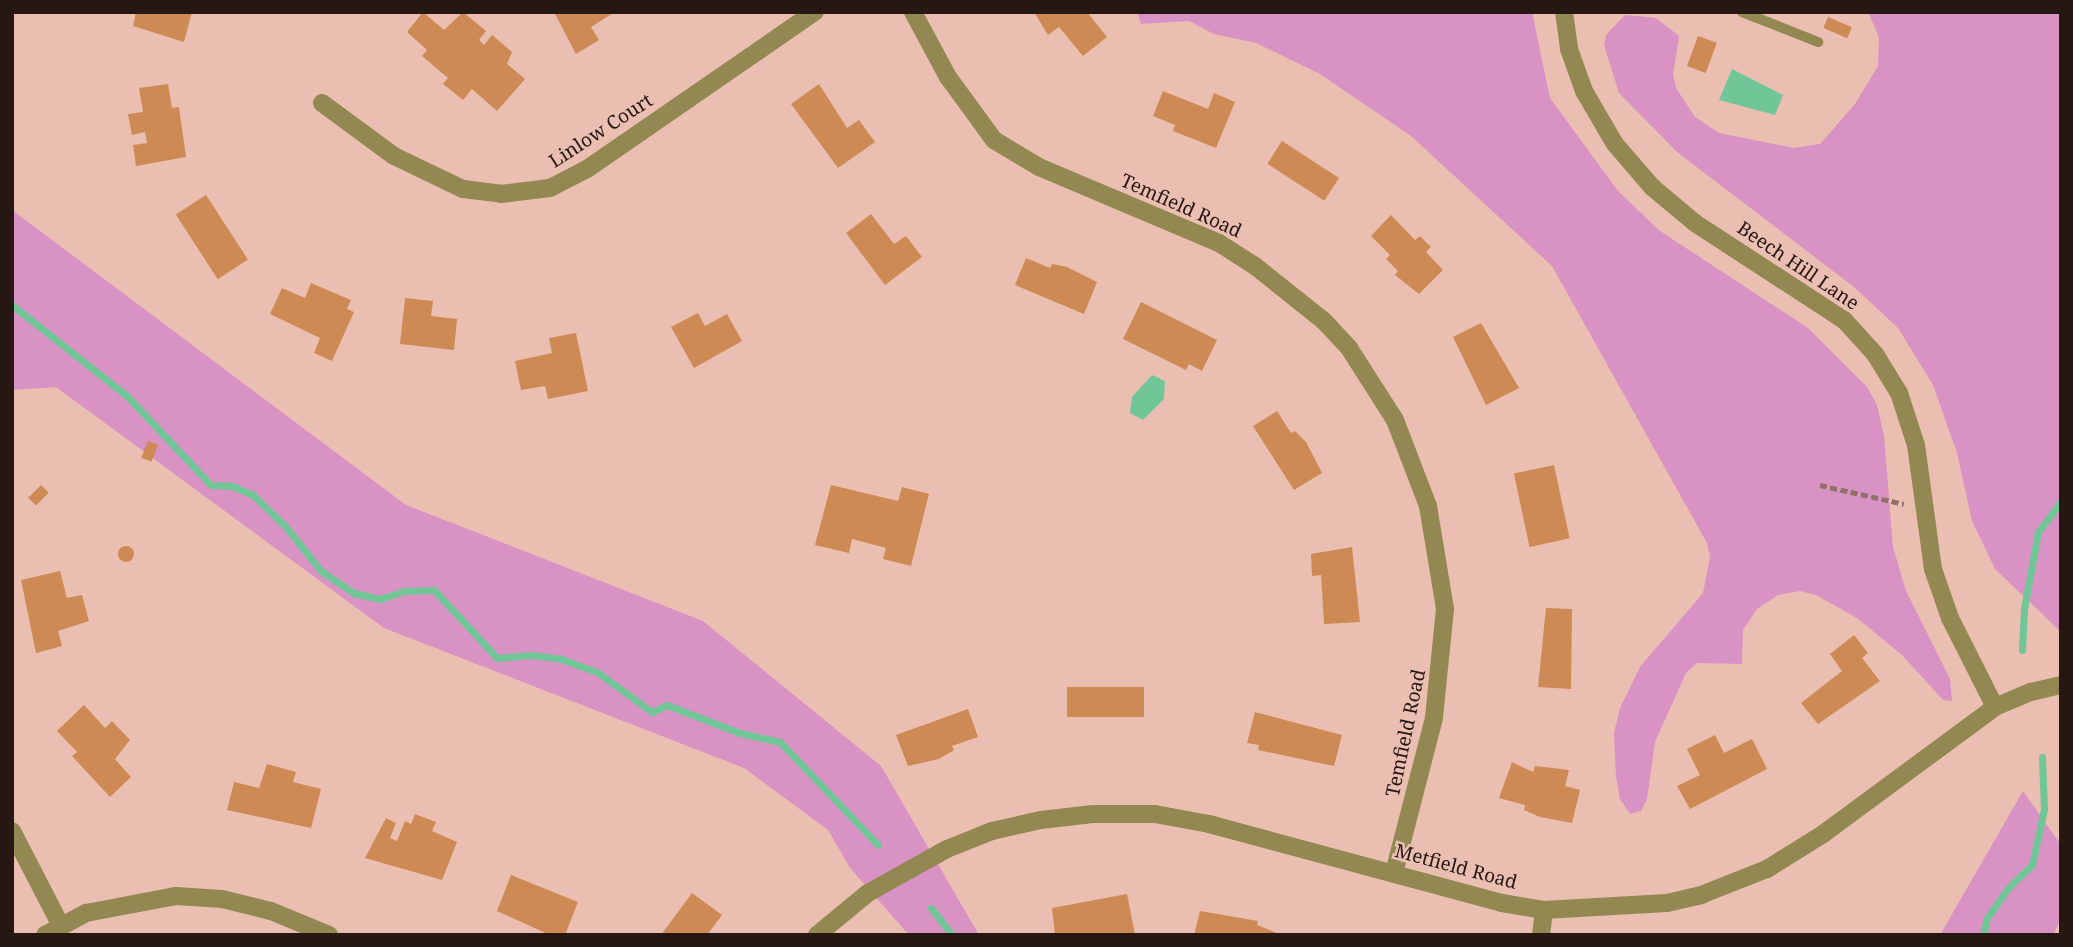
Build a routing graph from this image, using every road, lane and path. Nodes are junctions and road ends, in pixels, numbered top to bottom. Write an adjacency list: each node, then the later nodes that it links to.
1 (815, 12): 6 (street, Linlow Court)
2 (913, 12): 12 (street, Temfield Road)
3 (1564, 12): 10 (street, Beech Hill Lane)
4 (1742, 12): 5 (lane)
5 (1818, 42)
6 (322, 103)
7 (1820, 485): 8 (path)
8 (1898, 503)
9 (2061, 685): 10 (street, Metfield Road)
10 (1995, 707): 13 (street, Metfield Road)
11 (12, 831): 14 (street)
12 (1394, 873): 13 (street, Metfield Road); 16 (street, Metfield Road)
13 (1544, 910): 17 (street)
14 (52, 929): 15 (street)
15 (329, 935)
16 (817, 935)
17 (1541, 935)

